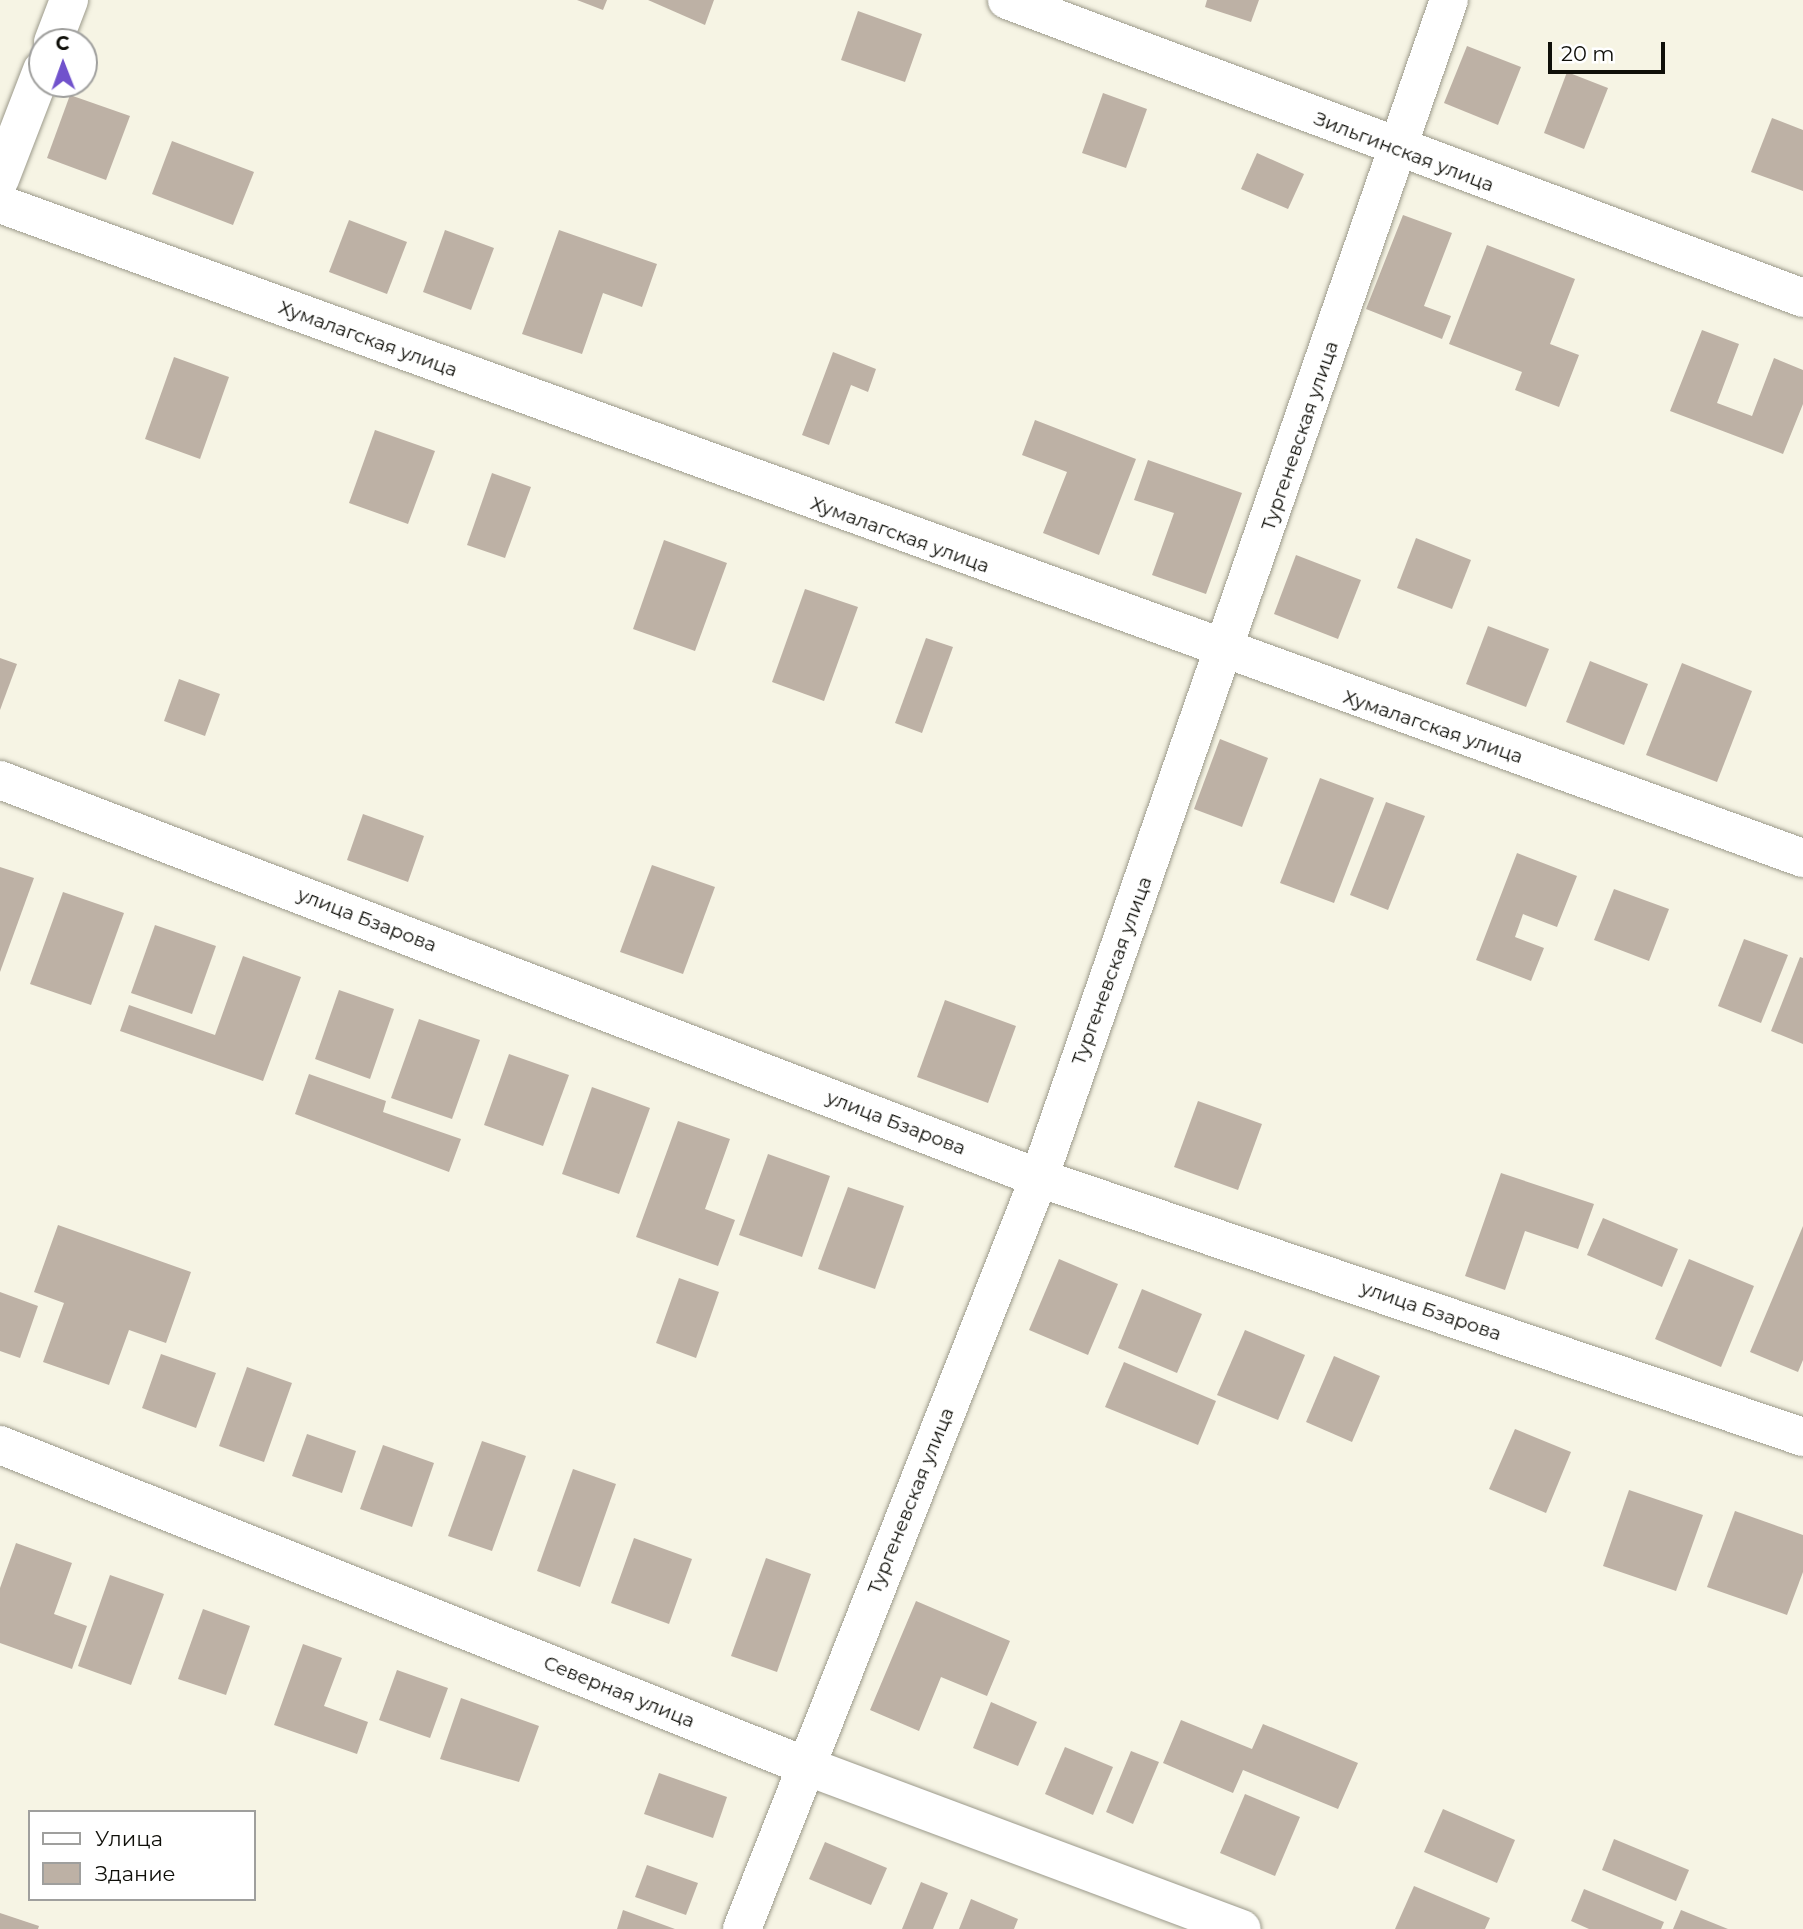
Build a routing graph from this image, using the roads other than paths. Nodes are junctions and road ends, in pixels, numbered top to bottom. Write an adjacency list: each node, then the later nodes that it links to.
1 (69, 0): 4 (street)
2 (1007, 0): 6 (street, Зильгинская улица)
3 (1449, 0): 6 (street, Тургеневская улица)
4 (58, 28)
5 (31, 98): 7 (street)
6 (1398, 150): 9 (street, Зильгинская улица); 10 (street, Тургеневская улица)
7 (0, 179)
8 (0, 204): 10 (street, Хумалагская улица)
9 (1803, 299)
10 (1225, 654): 12 (street, Хумалагская улица); 13 (street, Тургеневская улица)
11 (0, 779): 13 (street, улица Бзарова)
12 (1803, 858)
13 (1039, 1178): 14 (street, улица Бзарова); 16 (street, Тургеневская улица)
14 (1803, 1437)
15 (0, 1445): 16 (street, Северная улица)
16 (806, 1766): 17 (street, Тургеневская улица); 18 (street, Северная улица)
17 (742, 1929)
18 (1242, 1929)

